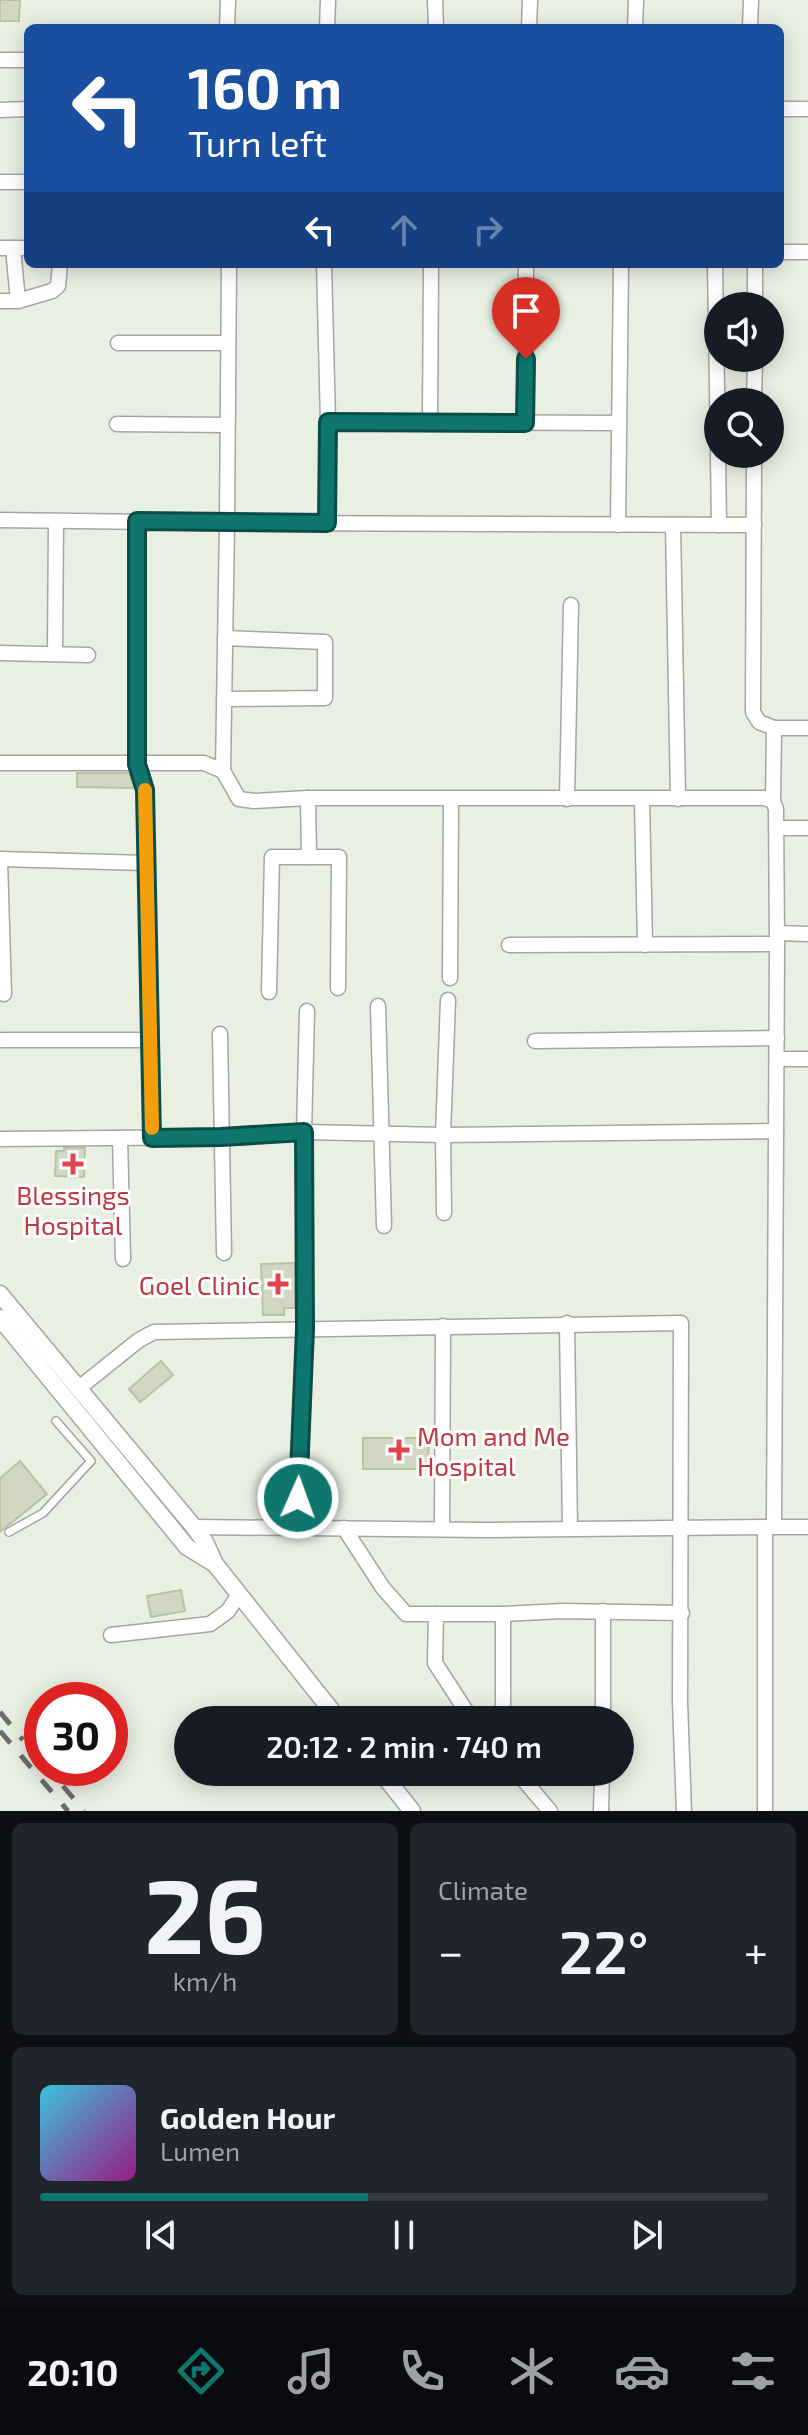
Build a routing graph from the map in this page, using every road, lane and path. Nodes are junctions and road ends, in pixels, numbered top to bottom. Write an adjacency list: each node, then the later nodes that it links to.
1 (228, 0): 7 (street)
2 (328, 0): 8 (street)
3 (435, 0): 9 (street)
4 (530, 0): 10 (street)
5 (636, 0): 11 (street)
6 (751, 0): 12 (street)
7 (227, 24)
8 (327, 24)
9 (436, 24)
10 (529, 24)
11 (635, 24)
12 (750, 24)
13 (0, 60): 14 (street)
14 (24, 60)
15 (24, 109): 18 (street)
16 (784, 109): 17 (street)
17 (808, 109)
18 (0, 110)
19 (0, 182): 20 (street)
20 (24, 182)
21 (14, 248): 34 (street)
22 (784, 252): 23 (street)
23 (808, 252)
24 (60, 268): 34 (street)
25 (229, 268): 36 (street)
26 (324, 268): 38 (street)
27 (431, 268): 39 (street)
28 (526, 268): 40 (street)
29 (621, 268): 41 (street)
30 (715, 268): 37 (street)
31 (755, 268): 32 (street)
32 (755, 292)
33 (0, 301): 34 (street)
34 (18, 301)
35 (118, 343): 36 (street)
36 (228, 343): 43 (street)
37 (717, 388)
38 (328, 422): 39 (street); 50 (street)
39 (430, 422): 40 (street)
40 (525, 423): 41 (street)
41 (618, 423): 51 (street)
42 (117, 424): 43 (street)
43 (227, 425): 49 (street)
44 (718, 468): 53 (street)
45 (754, 468): 54 (street)
46 (0, 520): 47 (street)
47 (56, 521): 48 (street); 58 (street)
48 (137, 521): 49 (street); 64 (street)
49 (227, 523): 50 (street); 56 (street)
50 (327, 523): 51 (street)
51 (618, 525): 52 (street)
52 (673, 525): 53 (street); 69 (street)
53 (719, 525): 54 (street)
54 (754, 525): 61 (street)
55 (571, 605): 67 (street)
56 (225, 638): 60 (street); 60 (street)
57 (0, 653): 58 (street)
58 (55, 654): 59 (street)
59 (88, 655)
60 (224, 699): 65 (street)
61 (774, 728): 62 (street); 71 (street)
62 (808, 728)
63 (0, 763): 64 (street)
64 (137, 764): 65 (street); 76 (street)
65 (223, 771): 66 (street)
66 (308, 798): 70 (street); 74 (street)
67 (567, 799): 68 (street); 70 (street)
68 (642, 799): 69 (street); 81 (street)
69 (678, 799): 71 (street)
70 (451, 800): 82 (street)
71 (773, 801): 72 (street)
72 (778, 828): 73 (street); 79 (street)
73 (808, 828)
74 (309, 857): 83 (street); 84 (street)
75 (0, 860): 76 (street); 77 (street)
76 (146, 863): 92 (street)
77 (0, 906): 85 (street)
78 (808, 934): 79 (street)
79 (778, 939): 81 (street); 90 (street)
80 (509, 945): 81 (street)
81 (645, 945)
82 (450, 978)
83 (338, 988)
84 (269, 992)
85 (4, 994)
86 (448, 1000): 99 (street)
87 (378, 1006): 98 (street)
88 (307, 1011): 97 (street)
89 (220, 1034): 100 (street)
90 (777, 1038): 93 (street); 94 (street)
91 (2, 1040): 92 (street)
92 (149, 1040): 102 (street)
93 (535, 1041)
94 (777, 1059): 95 (street); 96 (street)
95 (808, 1059)
96 (776, 1131): 99 (street); 120 (street)
97 (304, 1132): 98 (street); 100 (street); 112 (street)
98 (380, 1133): 99 (street); 105 (street)
99 (443, 1135): 104 (street)
100 (221, 1137): 102 (street); 106 (street)
101 (120, 1138): 102 (street); 103 (street); 107 (street)
102 (152, 1138)
103 (0, 1139)
104 (444, 1213)
105 (384, 1226)
106 (224, 1253)
107 (123, 1259)
108 (0, 1294): 113 (street)
109 (0, 1318): 116 (street)
110 (567, 1323): 111 (street); 123 (street); 125 (street)
111 (443, 1326): 112 (street); 124 (street)
112 (305, 1329): 113 (street); 118 (street)
113 (79, 1388): 115 (street)
114 (56, 1421): 117 (lane)
115 (120, 1437): 116 (lane); 119 (street)
116 (106, 1447): 117 (lane); 127 (street)
117 (91, 1461): 126 (lane)
118 (297, 1526): 119 (street); 122 (street)
119 (194, 1527): 127 (street)
120 (769, 1527): 121 (street); 123 (street); 145 (street)
121 (808, 1527)
122 (344, 1528): 124 (street); 131 (street)
123 (680, 1528): 125 (street); 130 (street)
124 (442, 1529): 125 (street)
125 (570, 1529)
126 (9, 1532)
127 (215, 1564): 128 (street)
128 (239, 1594): 133 (street); 134 (street)
129 (603, 1611): 130 (street); 132 (street); 137 (street)
130 (682, 1613): 144 (street)
131 (436, 1614): 132 (street); 135 (street)
132 (503, 1614): 136 (street)
133 (111, 1635)
134 (328, 1706)
135 (461, 1706)
136 (503, 1706)
137 (603, 1706)
138 (392, 1786): 141 (street)
139 (529, 1786): 142 (street)
140 (602, 1786): 143 (street)
141 (412, 1811)
142 (550, 1811)
143 (601, 1811)
144 (684, 1811)
145 (765, 1811)

